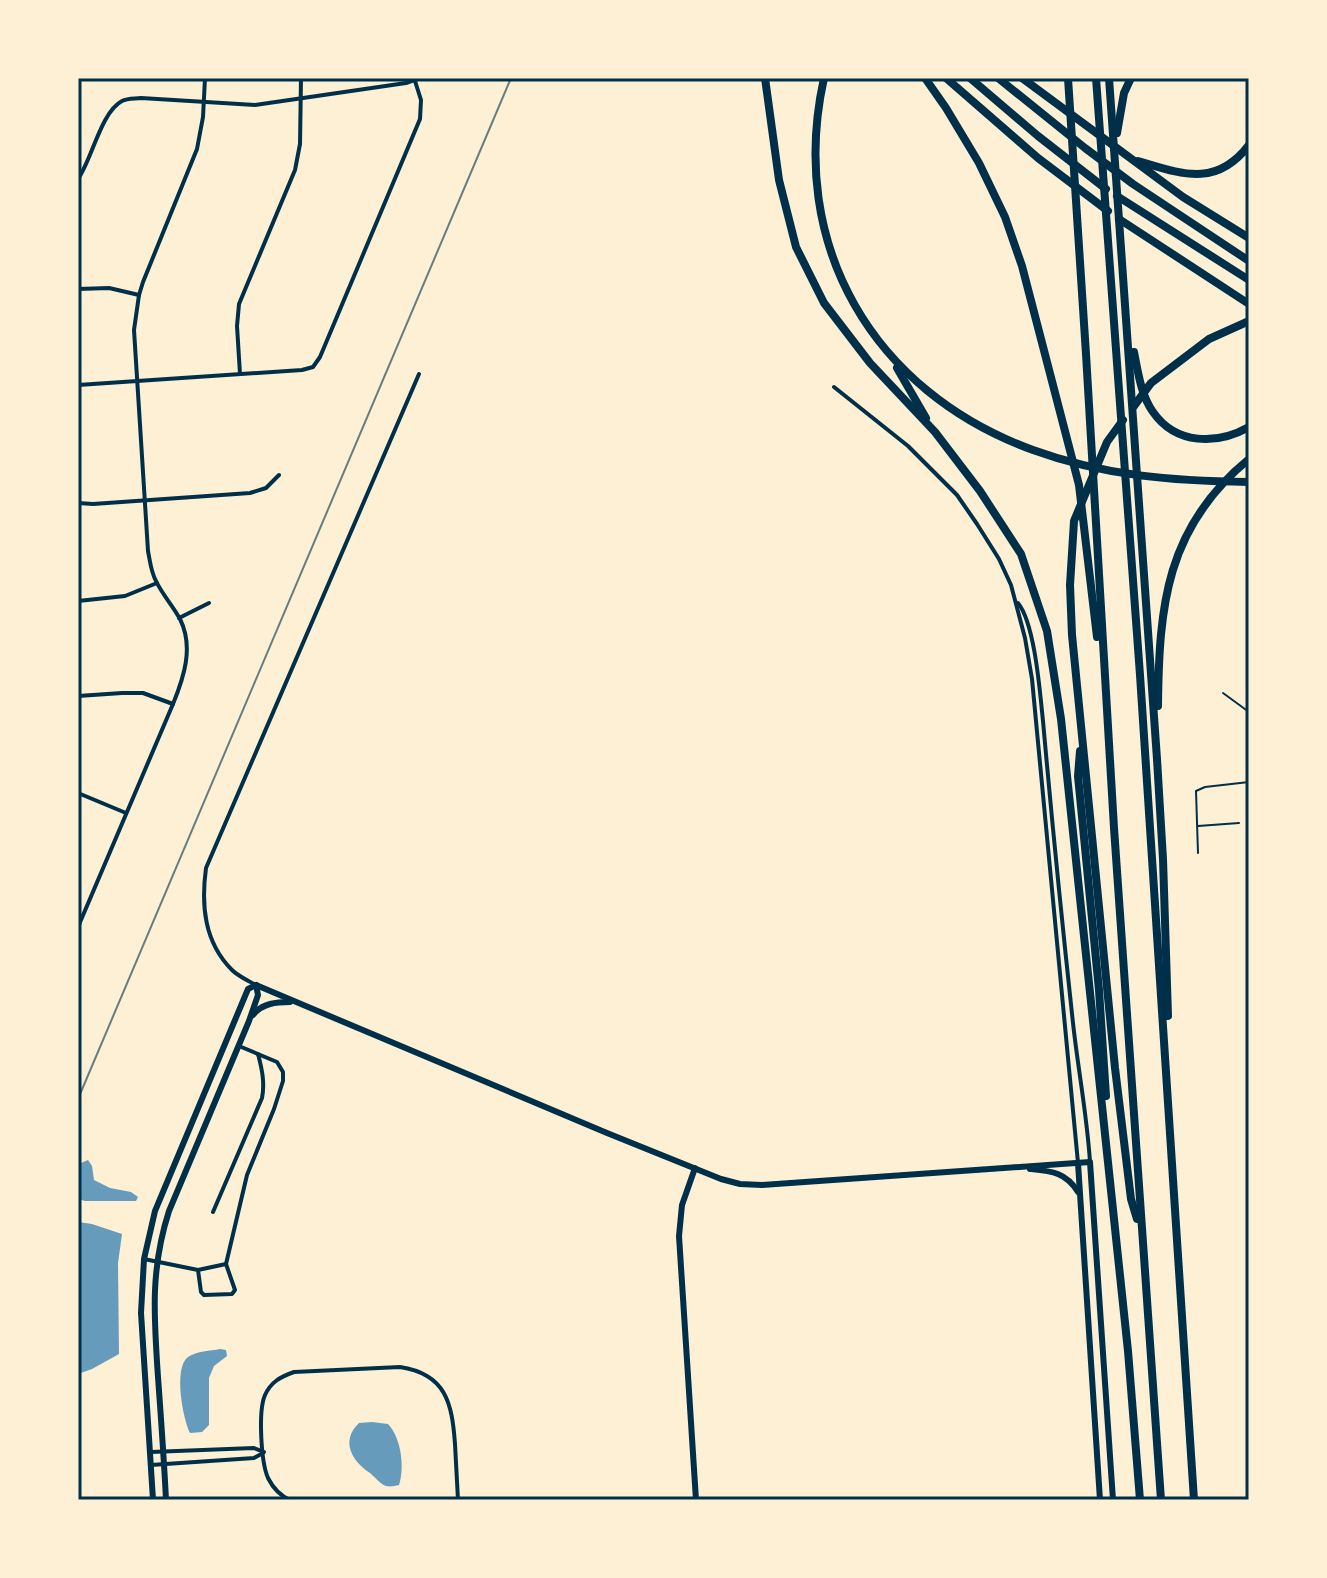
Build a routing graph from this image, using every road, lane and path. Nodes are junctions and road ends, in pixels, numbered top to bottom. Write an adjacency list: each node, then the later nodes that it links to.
1 (205, 78): 16 (street)
2 (301, 78): 15 (street)
3 (765, 78): 38 (highway)
4 (824, 78): 31 (highway)
5 (925, 78): 51 (highway)
6 (946, 78): 24 (highway)
7 (970, 78): 23 (highway)
8 (998, 78): 22 (highway)
9 (1022, 78): 19 (highway)
10 (1068, 78): 51 (highway)
11 (1096, 78): 68 (highway)
12 (1109, 78): 18 (highway)
13 (1131, 78): 18 (highway)
14 (417, 79): 15 (street); 32 (street)
15 (301, 99): 16 (street); 32 (street)
16 (205, 103): 20 (street); 26 (street)
17 (1249, 145): 19 (highway)
18 (1115, 146): 28 (highway)
19 (1129, 158): 21 (highway)
20 (78, 179)
21 (1249, 238)
22 (1249, 261)
23 (1249, 280)
24 (1217, 283): 27 (highway); 29 (highway)
25 (78, 289): 26 (street)
26 (139, 295): 34 (street)
27 (1249, 304)
28 (1127, 308): 37 (highway); 55 (highway)
29 (1249, 312)
30 (1249, 321): 54 (highway)
31 (886, 350): 38 (highway); 41 (highway)
32 (240, 374): 34 (street)
33 (419, 374): 63 (street)
34 (137, 381): 35 (street); 42 (street)
35 (78, 385)
36 (834, 387): 46 (street)
37 (1249, 427)
38 (935, 432): 73 (highway)
39 (1249, 459): 55 (highway)
40 (279, 475): 42 (street)
41 (1249, 482)
42 (144, 500): 43 (street); 44 (street)
43 (78, 503)
44 (157, 583): 45 (street); 48 (street)
45 (78, 601)
46 (1016, 601): 69 (street); 70 (street)
47 (209, 603): 48 (street)
48 (179, 618): 52 (street)
49 (1223, 693): 53 (lane)
50 (78, 696): 52 (street)
51 (1106, 702): 76 (highway)
52 (173, 704): 58 (street)
53 (1249, 712)
54 (1082, 730): 73 (highway); 76 (highway)
55 (1157, 759): 68 (highway)
56 (1249, 782): 60 (lane)
57 (78, 793): 58 (street)
58 (126, 813): 62 (street)
59 (1239, 823): 60 (lane)
60 (1196, 826): 61 (lane)
61 (1198, 853)
62 (78, 927)
63 (256, 985): 64 (street); 65 (street); 77 (street)
64 (296, 1002): 65 (street); 72 (street)
65 (249, 1021): 66 (street)
66 (239, 1046): 67 (street); 78 (street)
67 (258, 1054): 75 (street); 79 (street)
68 (1171, 1133): 96 (highway)
69 (1090, 1162): 70 (street); 93 (street)
70 (1078, 1163): 71 (street); 74 (street)
71 (1010, 1167): 72 (street); 74 (street)
72 (695, 1168): 91 (street)
73 (1111, 1187): 94 (highway)
74 (1080, 1198): 92 (street)
75 (213, 1212)
76 (1142, 1235): 95 (highway)
77 (144, 1259): 78 (street); 82 (street)
78 (156, 1262): 80 (street); 81 (street)
79 (226, 1264): 80 (street); 80 (street)
80 (198, 1270)
81 (163, 1451): 82 (street); 83 (street); 84 (street)
82 (150, 1452): 85 (street)
83 (264, 1452): 84 (street); 86 (street); 90 (street)
84 (164, 1464): 85 (street); 88 (street)
85 (151, 1465): 87 (street)
86 (283, 1498): 89 (street)
87 (153, 1500)
88 (166, 1500)
89 (290, 1500)
90 (458, 1500)
91 (696, 1500)
92 (1100, 1500)
93 (1113, 1500)
94 (1140, 1500)
95 (1161, 1500)
96 (1194, 1500)

